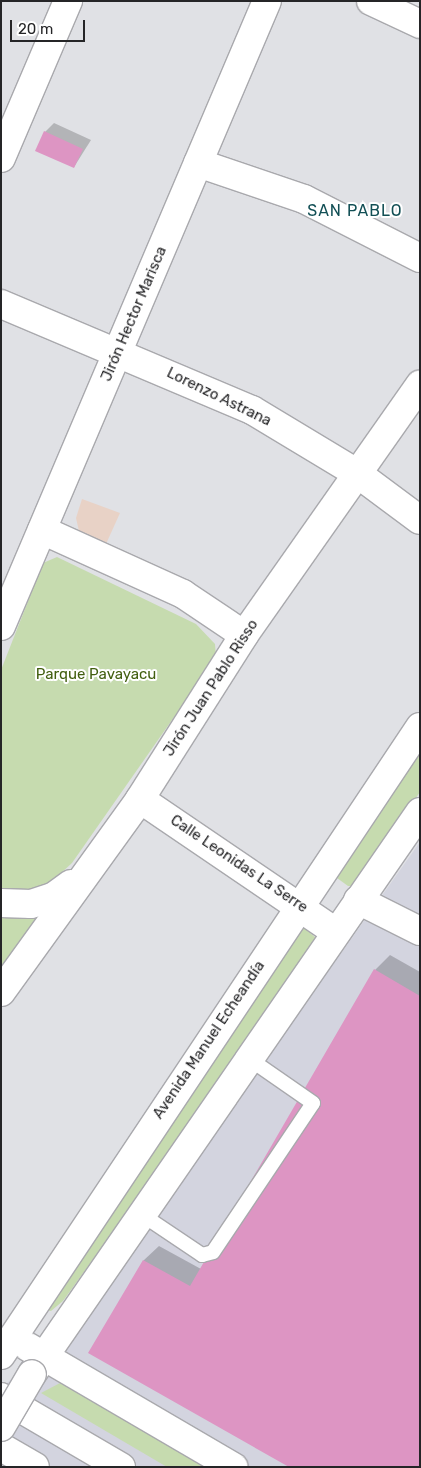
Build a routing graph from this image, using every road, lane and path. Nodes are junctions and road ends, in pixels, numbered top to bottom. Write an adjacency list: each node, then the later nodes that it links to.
1 (68, 1): 5 (street)
2 (266, 1): 6 (street, Jirón Hector Marisca)
3 (371, 1): 4 (street)
4 (420, 24)
5 (1, 158)
6 (198, 163): 7 (street); 9 (street, Jirón Hector Marisca)
7 (420, 258)
8 (1, 304): 9 (street, Lorenzo Astrana)
9 (118, 350): 11 (street, Lorenzo Astrana); 13 (street, Jirón Hector Marisca)
10 (420, 385): 11 (street, Jirón Juan Pablo Risso)
11 (358, 474): 12 (street, Lorenzo Astrana); 15 (street, Jirón Juan Pablo Risso)
12 (420, 520)
13 (42, 530): 14 (street, Jirón Hector Marisca); 15 (street)
14 (1, 626)
15 (244, 635): 17 (street, Jirón Juan Pablo Risso)
16 (420, 727): 22 (street, Avenida Manuel Echeandía)
17 (140, 799): 19 (street, Jirón Juan Pablo Risso); 22 (street, Calle Leonidas La Serre)
18 (420, 812): 20 (street)
19 (80, 877): 21 (street); 25 (street, Jirón Juan Pablo Risso)
20 (358, 900): 23 (street); 24 (street)
21 (1, 903)
22 (300, 903): 24 (street, Calle Leonidas La Serre); 28 (street, Avenida Manuel Echeandía)
23 (420, 931)
24 (336, 932): 26 (street)
25 (1, 992)
26 (251, 1060): 27 (street); 27 (lane)
27 (144, 1216): 29 (street)
28 (5, 1341): 29 (street)
29 (38, 1365): 31 (street, bridge); 35 (street)
30 (1, 1397): 34 (street)
31 (1, 1427)
32 (1, 1447): 33 (street)
33 (35, 1467)
34 (121, 1467)
35 (233, 1467)

